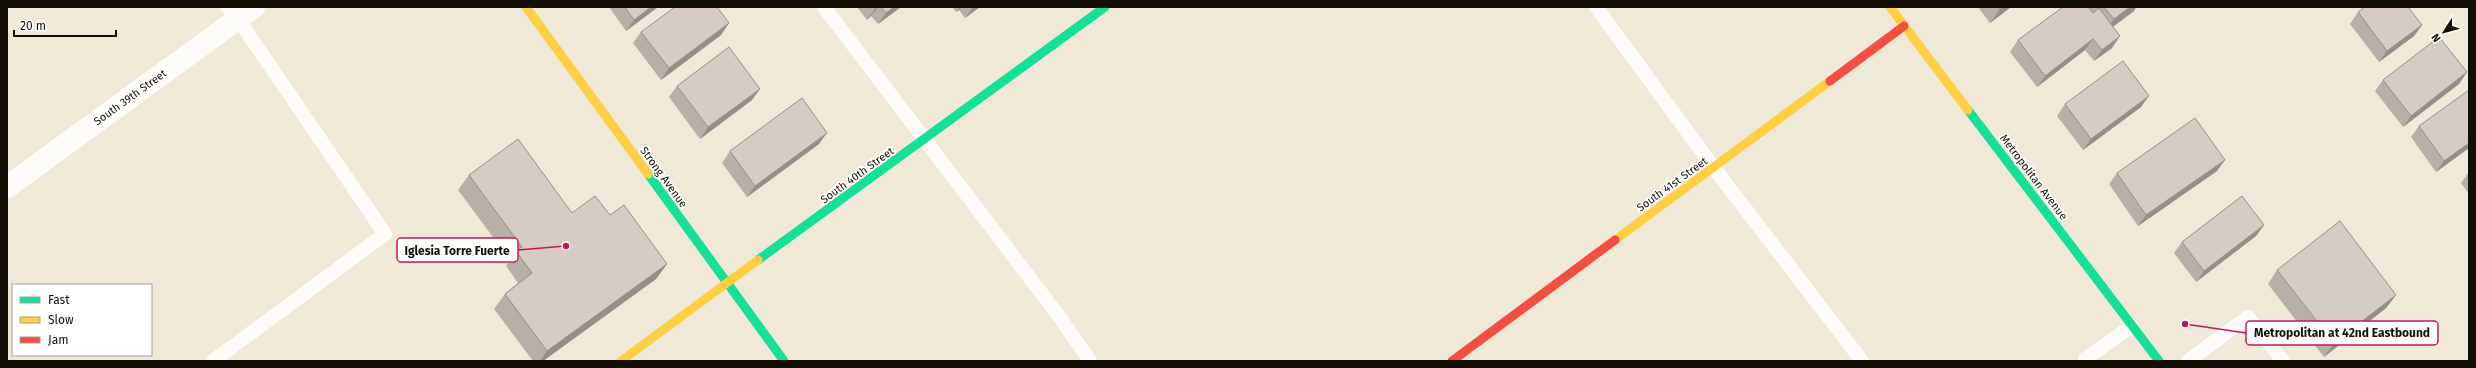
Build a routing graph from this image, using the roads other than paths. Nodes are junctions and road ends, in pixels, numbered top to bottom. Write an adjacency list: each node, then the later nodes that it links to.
1 (526, 7): 11 (street, Strong Avenue)
2 (824, 7): 8 (lane)
3 (1105, 7): 8 (street, South 40th Street)
4 (1596, 7): 9 (lane)
5 (1890, 7): 7 (street, Metropolitan Avenue)
6 (239, 11): 10 (street, South 39th Street); 13 (lane)
7 (1904, 26): 9 (street, South 41st Street); 12 (street, Metropolitan Avenue)
8 (926, 140): 11 (street, South 40th Street); 16 (lane)
9 (1714, 168): 17 (street, South 41st Street); 18 (lane)
10 (7, 187)
11 (728, 284): 14 (street, South 40th Street); 15 (street, Strong Avenue)
12 (2132, 326): 19 (lane); 20 (street, Metropolitan Avenue)
13 (213, 361)
14 (621, 361)
15 (784, 361)
16 (1090, 361)
17 (1452, 361)
18 (1862, 361)
19 (2087, 361)
20 (2159, 361)
21 (2188, 361): 22 (lane)
22 (2283, 361)

